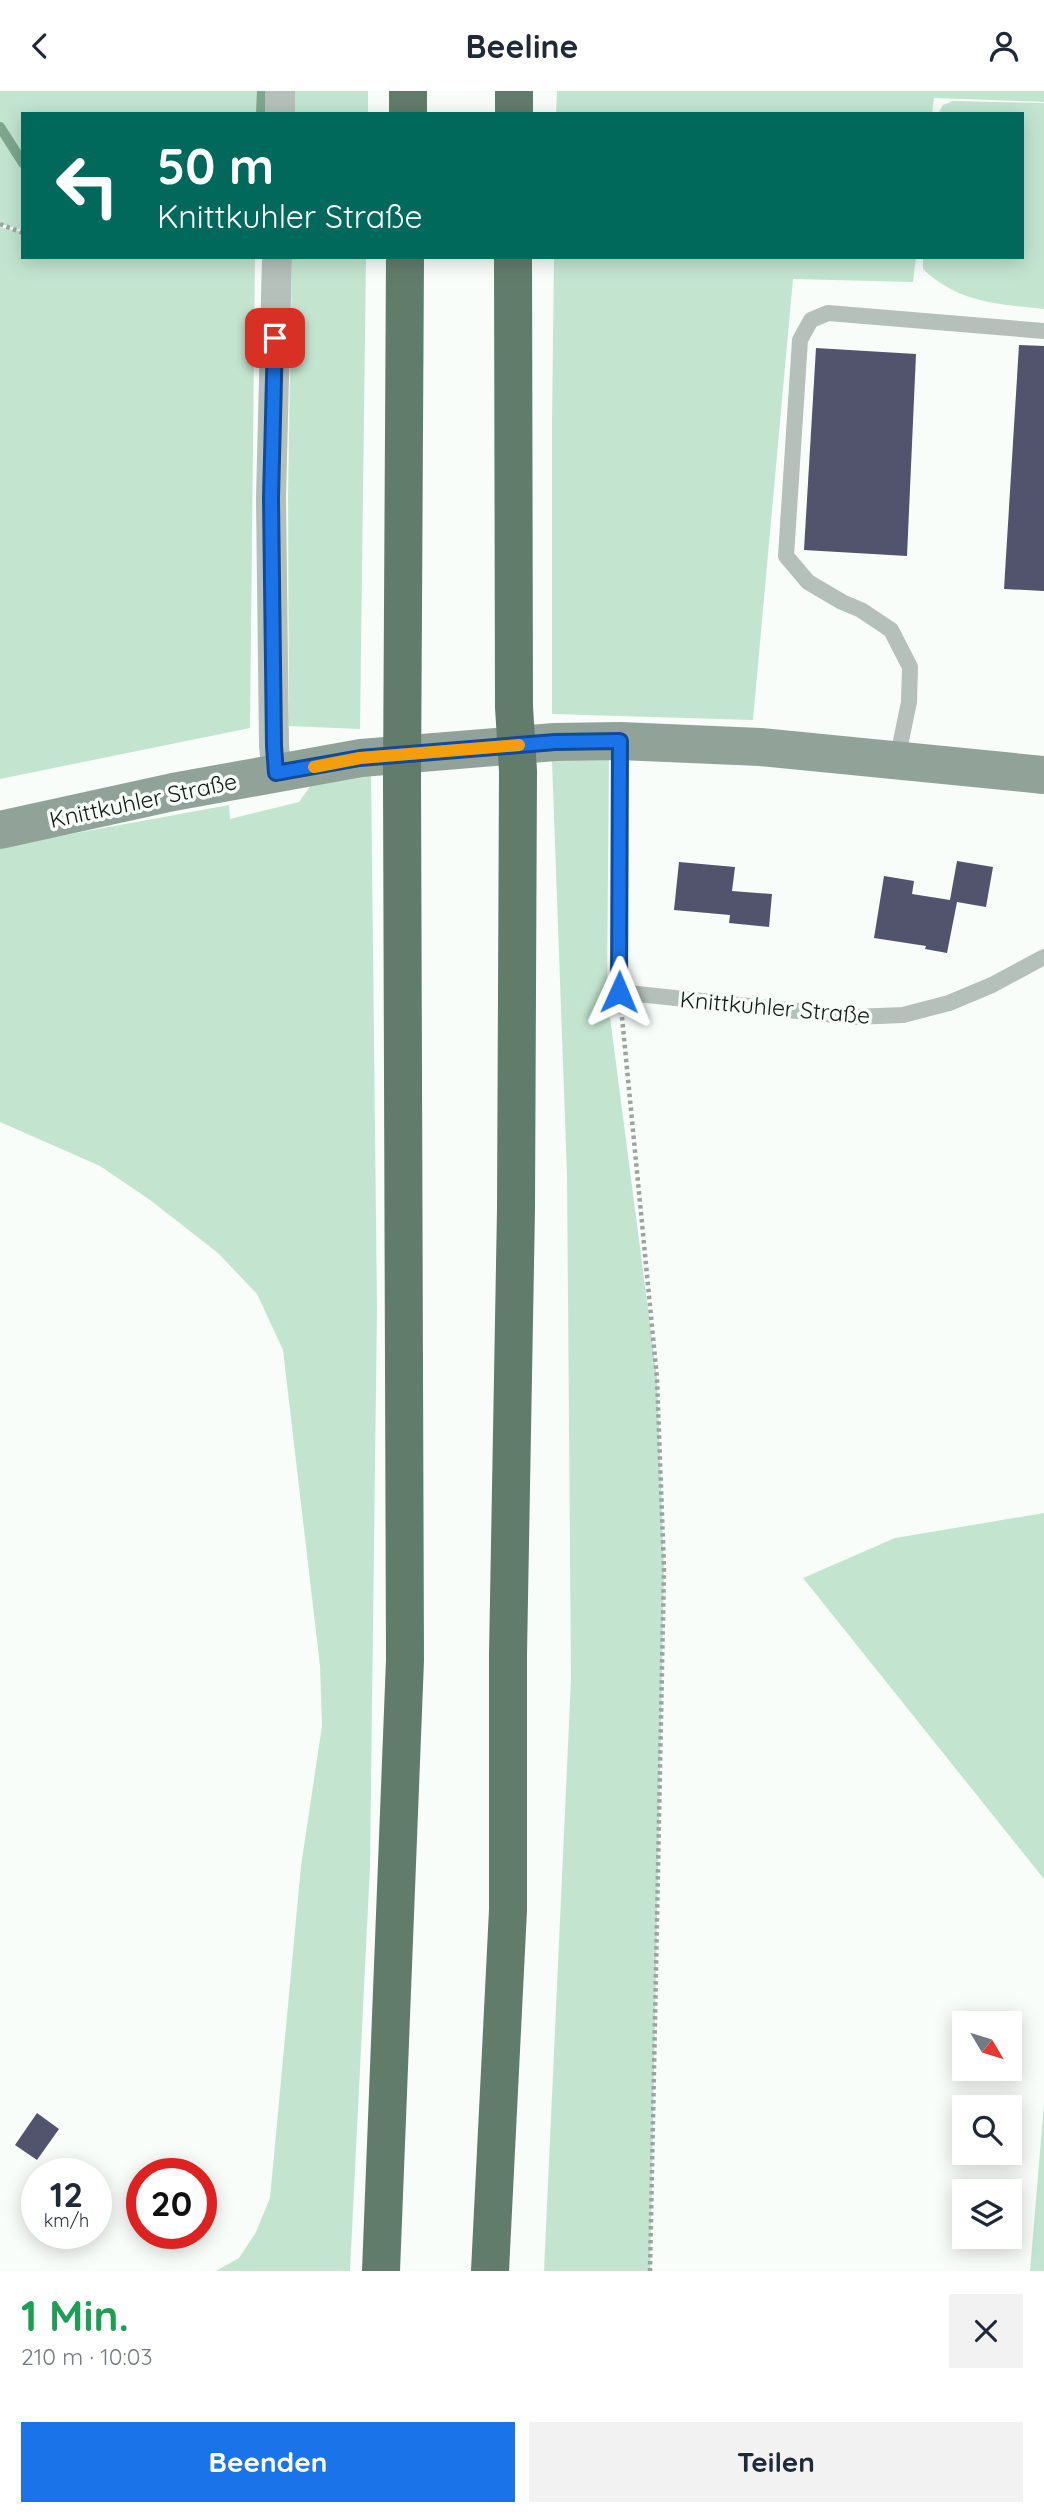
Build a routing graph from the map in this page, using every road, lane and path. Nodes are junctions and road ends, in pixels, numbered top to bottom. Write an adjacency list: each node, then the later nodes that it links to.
1 (280, 91): 4 (street)
2 (408, 91): 5 (highway)
3 (514, 91): 6 (highway)
4 (280, 112)
5 (408, 112)
6 (514, 112)
7 (0, 224): 8 (path)
8 (21, 232)
9 (277, 259): 15 (street)
10 (405, 259): 20 (highway)
11 (513, 259): 21 (highway)
12 (1044, 331): 14 (lane)
13 (620, 741): 14 (street, Knittkuhler Straße); 15 (street, Knittkuhler Straße); 19 (lane)
14 (898, 760): 16 (street, Knittkuhler Straße)
15 (276, 773): 17 (street, Knittkuhler Straße)
16 (1044, 775)
17 (0, 829)
18 (1044, 957): 19 (lane, Knittkuhler Straße)
19 (619, 992): 22 (path)
20 (382, 2271)
21 (490, 2271)
22 (650, 2271)

